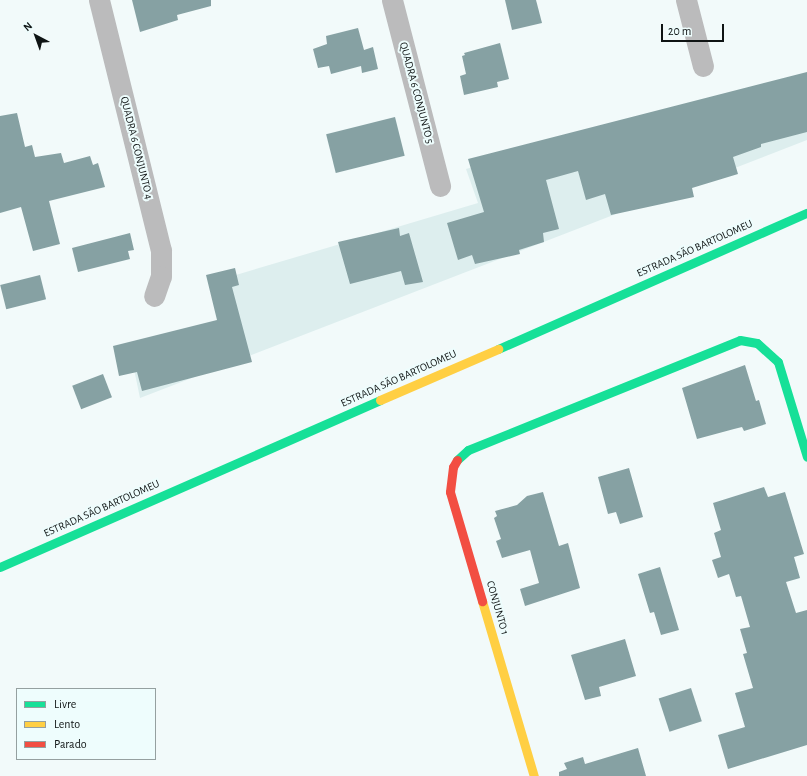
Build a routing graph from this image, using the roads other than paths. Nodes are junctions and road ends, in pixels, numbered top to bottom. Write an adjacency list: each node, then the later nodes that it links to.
1 (99, 0): 7 (street, QUADRA 6 CONJUNTO 4)
2 (392, 0): 5 (street, QUADRA 6 CONJUNTO 5)
3 (686, 0): 4 (street)
4 (703, 66)
5 (440, 186)
6 (802, 216): 9 (street, ESTRADA SÃO BARTOLOMEU)
7 (154, 296)
8 (807, 457): 10 (street, CONJUNTO 1)
9 (0, 567)
10 (534, 776)

